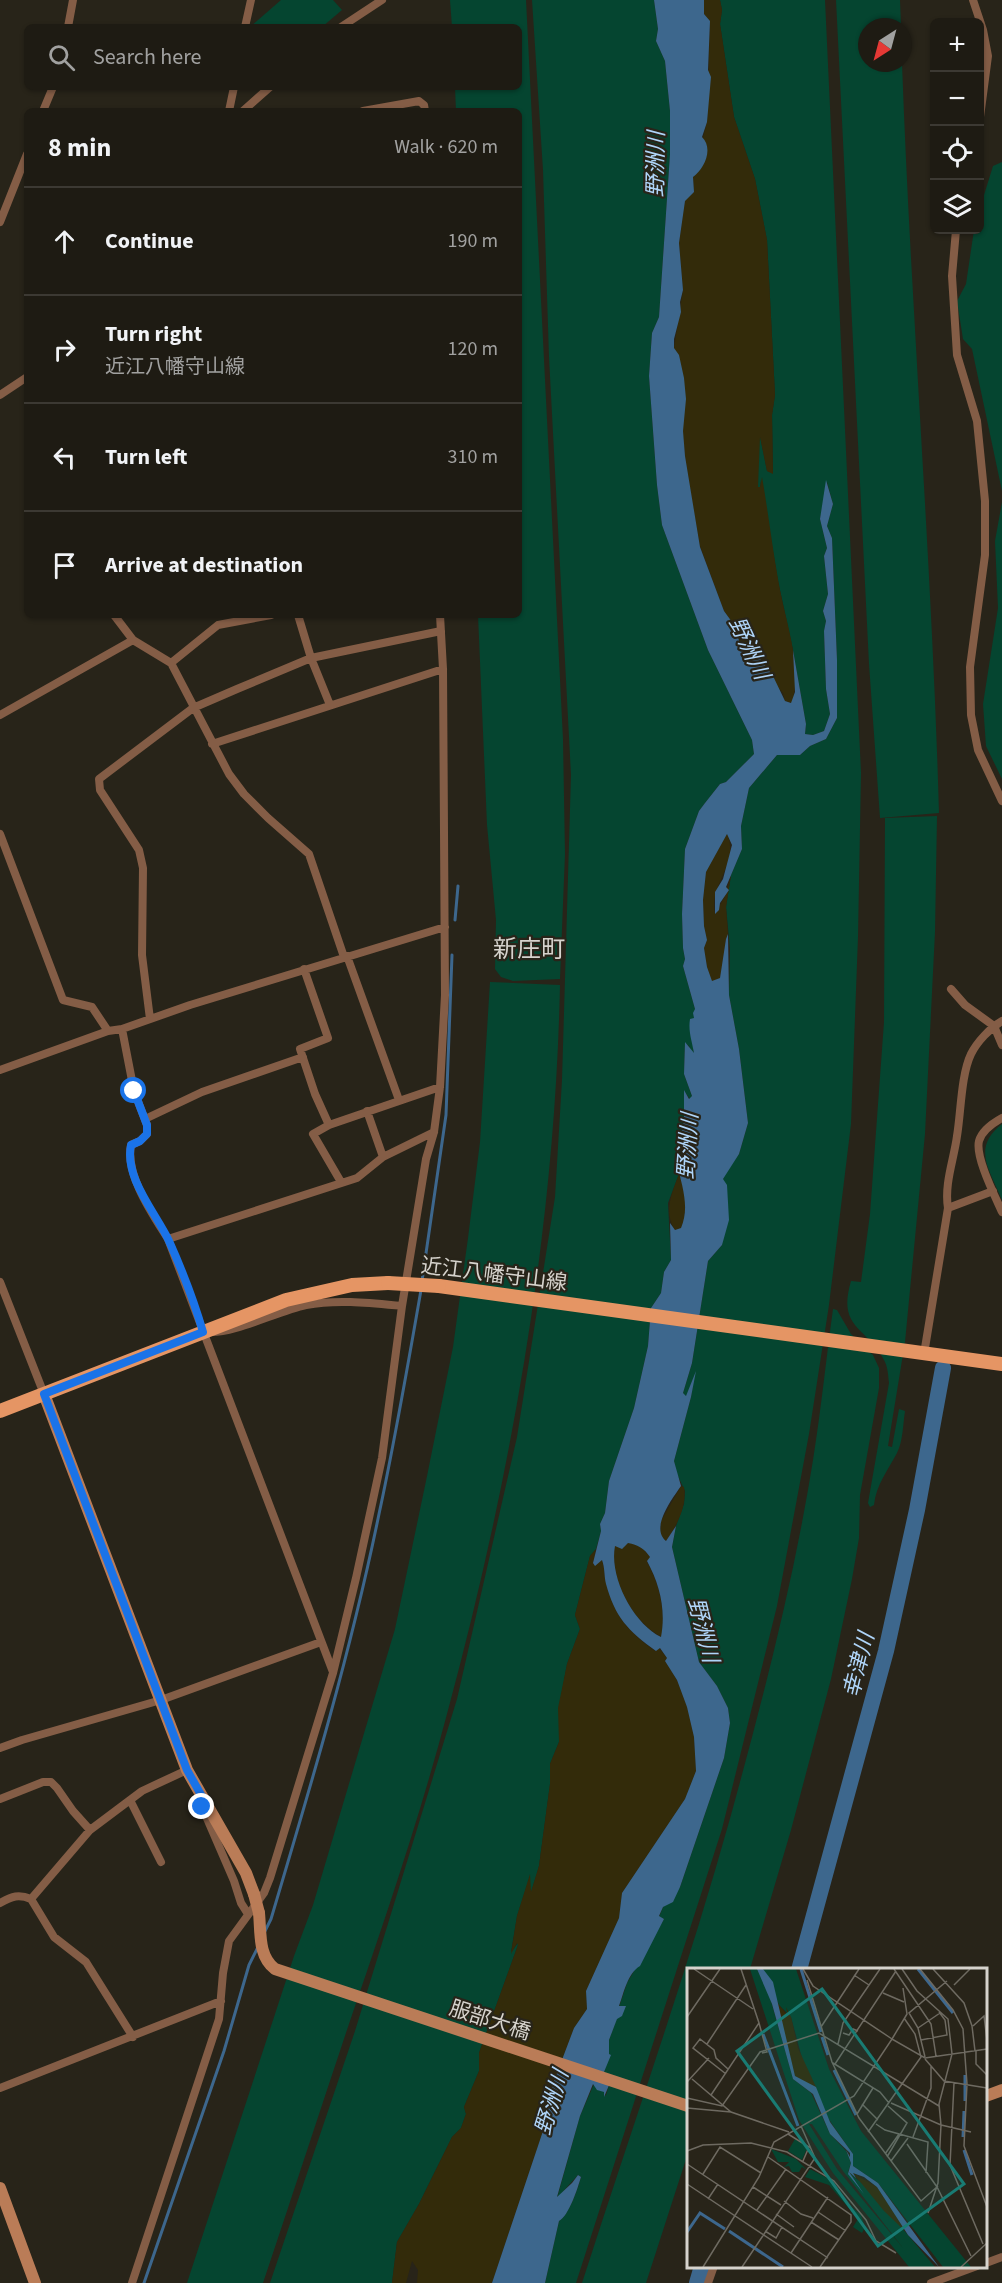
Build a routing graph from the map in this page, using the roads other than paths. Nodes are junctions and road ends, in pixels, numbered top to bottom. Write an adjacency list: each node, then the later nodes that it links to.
1 (73, 0): 5 (street)
2 (251, 0): 6 (street)
3 (382, 0): 7 (street)
4 (973, 0): 8 (street)
5 (69, 24)
6 (246, 24)
7 (346, 24)
8 (984, 86)
9 (52, 90): 12 (street)
10 (233, 90): 13 (street)
11 (267, 90): 14 (street)
12 (45, 108)
13 (230, 108)
14 (246, 108)
15 (380, 108): 16 (street)
16 (424, 108)
17 (24, 162): 18 (street)
18 (0, 222)
19 (956, 234): 37 (street)
20 (24, 379): 21 (street)
21 (0, 395)
22 (116, 618): 29 (street)
23 (218, 618): 27 (street)
24 (255, 618): 27 (street)
25 (299, 618): 30 (street)
26 (440, 618): 28 (street)
27 (218, 625): 31 (street)
28 (441, 631): 30 (street); 32 (street)
29 (133, 640): 31 (street); 35 (street)
30 (311, 658): 33 (street); 34 (street)
31 (171, 663): 34 (street)
32 (444, 669): 33 (street); 39 (street)
33 (330, 705): 36 (street)
34 (193, 708): 36 (street); 43 (street)
35 (0, 715)
36 (212, 744): 40 (street)
37 (1002, 801)
38 (0, 834): 46 (street)
39 (445, 927): 40 (street); 50 (street)
40 (346, 957): 41 (street); 51 (street)
41 (304, 969): 43 (street); 48 (street)
42 (951, 989): 44 (street)
43 (150, 1019): 45 (street)
44 (998, 1023): 47 (street); 60 (street)
45 (122, 1029): 46 (street); 54 (street)
46 (108, 1031): 49 (street)
47 (1002, 1045)
48 (303, 1058): 54 (street); 55 (street)
49 (0, 1070)
50 (440, 1087): 51 (street); 56 (street)
51 (399, 1100): 52 (street)
52 (367, 1111): 55 (street); 57 (street)
53 (1002, 1118): 59 (street)
54 (145, 1119): 62 (street)
55 (329, 1125): 58 (street)
56 (434, 1132): 57 (street); 64 (street)
57 (383, 1157): 58 (street)
58 (341, 1182): 62 (street)
59 (993, 1191): 60 (street); 61 (street)
60 (948, 1208): 66 (street)
61 (1002, 1212)
62 (168, 1239): 65 (street)
63 (0, 1282): 68 (street)
64 (402, 1306): 65 (street); 71 (street)
65 (203, 1332): 66 (main road, 近江八幡守山線, bridge); 68 (main road, 近江八幡守山線); 70 (street)
66 (924, 1354): 67 (main road, 近江八幡守山線)
67 (1002, 1364)
68 (44, 1394): 69 (main road, 近江八幡守山線); 72 (street)
69 (0, 1411)
70 (321, 1642): 71 (street); 72 (street)
71 (333, 1673): 82 (street)
72 (161, 1700): 73 (street); 74 (street)
73 (0, 1748)
74 (187, 1770): 76 (street); 77 (street)
75 (0, 1799): 78 (street)
76 (130, 1800): 78 (street); 79 (street)
77 (204, 1800): 82 (street, bridge); 82 (street)
78 (90, 1830): 80 (street)
79 (161, 1862)
80 (31, 1899): 81 (street); 84 (street)
81 (0, 1903)
82 (253, 1913): 83 (street); 88 (street, 服部大橋)
83 (221, 2001): 84 (street); 95 (street)
84 (133, 2037): 85 (street)
85 (0, 2088)
86 (1002, 2090): 87 (street)
87 (987, 2097)
88 (687, 2106)
89 (0, 2188): 94 (street)
90 (1002, 2257): 91 (street)
91 (987, 2263)
92 (713, 2268): 96 (street)
93 (972, 2268): 97 (street)
94 (35, 2283)
95 (132, 2283)
96 (708, 2283)
97 (931, 2283)

